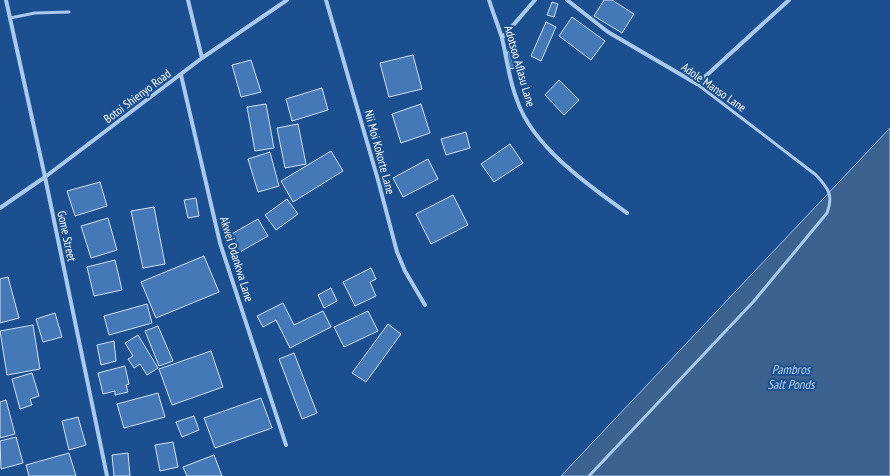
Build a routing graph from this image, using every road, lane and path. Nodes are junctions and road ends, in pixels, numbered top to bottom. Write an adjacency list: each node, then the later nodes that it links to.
1 (6, 0): 10 (street, Gome Street)
2 (188, 0): 12 (street)
3 (287, 0): 12 (street, Botoi Shienyo Road)
4 (326, 0): 18 (street, Nii Moi Kokorte Lane)
5 (489, 0): 11 (street, Adotsoo Aflasu Lane)
6 (535, 0): 11 (street)
7 (567, 0): 14 (street, Adole Manso Lane)
8 (789, 0): 14 (street)
9 (69, 12): 10 (lane)
10 (10, 18): 15 (street, Gome Street)
11 (502, 38): 17 (street, Adotsoo Aflasu Lane)
12 (202, 58): 13 (street, Botoi Shienyo Road)
13 (182, 75): 15 (street, Botoi Shienyo Road); 19 (street, Akwei Odankwa Lane)
14 (698, 84): 21 (lane, Adole Manso Lane)
15 (45, 177): 16 (street, Botoi Shienyo Road); 20 (street, Gome Street)
16 (0, 208)
17 (627, 213)
18 (424, 306)
19 (286, 445)
20 (107, 476)
21 (589, 476)

